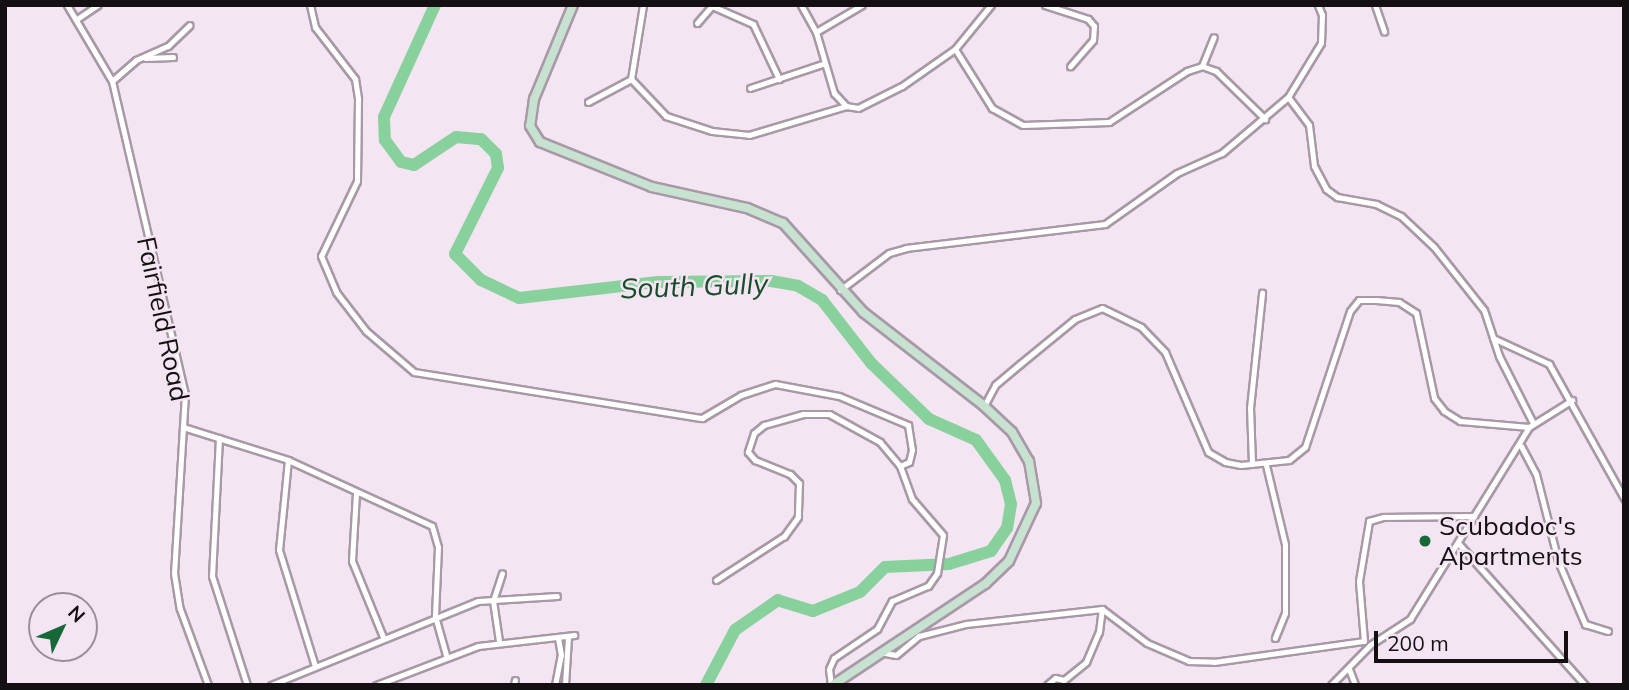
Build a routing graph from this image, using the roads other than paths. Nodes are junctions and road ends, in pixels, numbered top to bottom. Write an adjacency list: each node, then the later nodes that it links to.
1 (67, 5): 12 (street, Fairfield Road)
2 (98, 5): 12 (street)
3 (310, 5): 44 (street)
4 (573, 5): 32 (main road)
5 (643, 5): 24 (street)
6 (800, 5): 16 (street)
7 (862, 5): 16 (street)
8 (991, 5): 18 (street)
9 (1045, 5): 22 (street)
10 (1318, 5): 28 (street)
11 (1376, 5): 15 (street)
12 (77, 19): 26 (street, Fairfield Road)
13 (698, 23): 25 (street)
14 (190, 24): 19 (street)
15 (1384, 31)
16 (816, 32): 21 (street)
17 (1214, 37): 23 (street)
18 (955, 49): 23 (street); 30 (street)
19 (145, 58): 20 (street); 26 (street)
20 (173, 58)
21 (825, 63): 25 (street); 30 (street)
22 (1070, 66)
23 (1202, 66): 31 (street)
24 (631, 79): 29 (street); 30 (street)
25 (779, 79): 27 (street)
26 (113, 81): 38 (street, Fairfield Road)
27 (750, 88)
28 (1288, 97): 31 (street); 34 (street)
29 (588, 102)
30 (846, 106)
31 (1265, 120): 32 (street)
32 (840, 290): 36 (main road)
33 (1262, 293): 42 (street)
34 (1493, 338): 35 (street); 37 (street)
35 (1572, 400): 37 (street); 46 (street)
36 (984, 406): 42 (street); 62 (main road)
37 (1531, 425): 40 (street); 43 (street)
38 (183, 427): 39 (street); 66 (street, Fairfield Road)
39 (219, 438): 41 (street); 67 (street)
40 (1521, 446): 47 (street); 55 (street)
41 (288, 460): 45 (street); 64 (street)
42 (1252, 464): 43 (street)
43 (1266, 465): 58 (street)
44 (900, 467): 50 (street); 72 (street)
45 (356, 493): 54 (street); 56 (street)
46 (1624, 498)
47 (1474, 516): 48 (street); 60 (street)
48 (1458, 542): 61 (street); 76 (street)
49 (502, 573): 52 (street)
50 (716, 580)
51 (557, 596): 52 (street)
52 (493, 601): 54 (street); 59 (street)
53 (1102, 609): 60 (street); 62 (street); 73 (street)
54 (435, 616): 56 (street); 63 (street)
55 (1608, 631)
56 (383, 637): 64 (street)
57 (558, 638): 59 (street); 70 (street); 71 (street)
58 (1275, 638)
59 (499, 641): 63 (street)
60 (1363, 641): 61 (street)
61 (1370, 645): 65 (street)
62 (878, 651): 72 (main road)
63 (446, 655): 69 (street)
64 (315, 666): 68 (street)
65 (1349, 669): 74 (street); 75 (street)
66 (208, 685)
67 (247, 685)
68 (271, 685)
69 (376, 685)
70 (555, 685)
71 (565, 685)
72 (832, 685)
73 (1047, 685)
74 (1331, 685)
75 (1355, 685)
76 (1585, 685)

